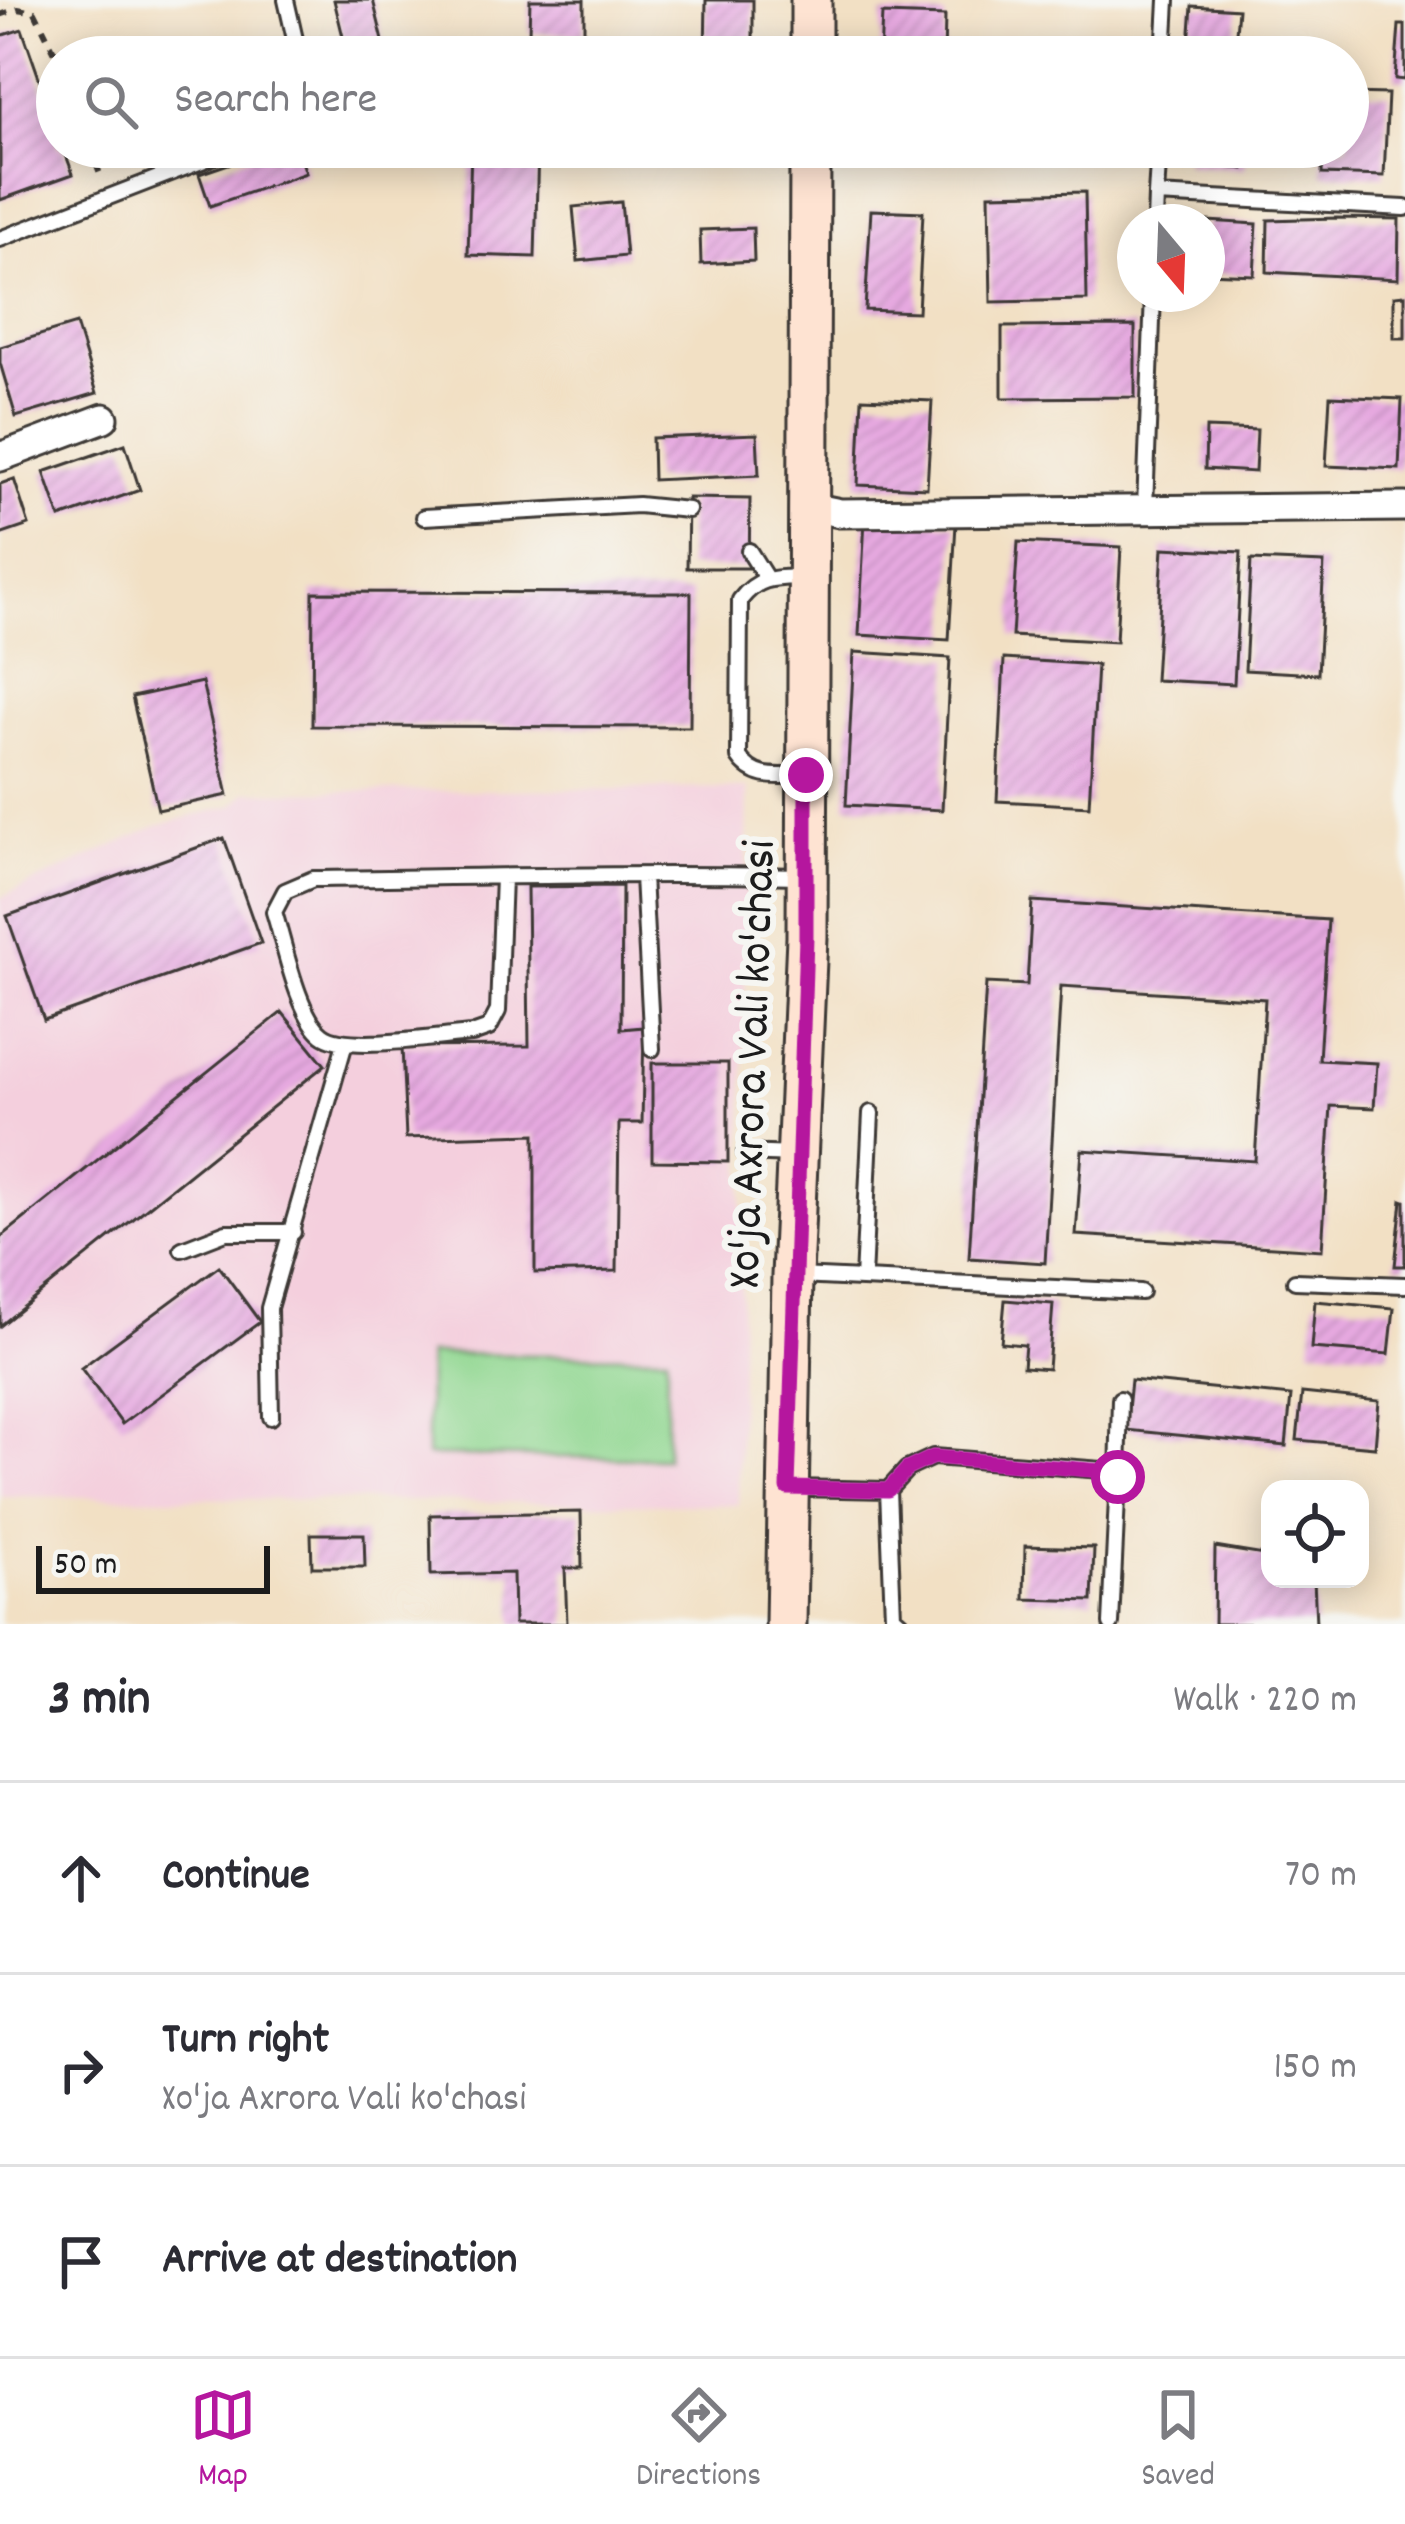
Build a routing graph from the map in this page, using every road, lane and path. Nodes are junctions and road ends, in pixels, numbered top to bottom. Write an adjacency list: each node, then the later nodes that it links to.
1 (286, 0): 6 (lane)
2 (811, 0): 7 (main road)
3 (1167, 0): 8 (lane)
4 (0, 15): 5 (path)
5 (46, 36)
6 (294, 36)
7 (811, 36)
8 (1165, 36)
9 (98, 168): 14 (path)
10 (183, 168): 14 (lane)
11 (810, 168): 21 (main road, Xo'ja Axrora Vali ko'chasi)
12 (1158, 168): 13 (lane)
13 (1156, 195): 15 (lane); 16 (lane)
14 (108, 197): 17 (lane)
15 (1156, 204)
16 (1405, 208)
17 (0, 239)
18 (1152, 312): 23 (lane)
19 (104, 418): 20 (street)
20 (0, 457)
21 (806, 506): 23 (street); 27 (main road, Xo'ja Axrora Vali ko'chasi)
22 (1405, 507): 23 (street)
23 (1145, 508)
24 (688, 510): 25 (lane)
25 (424, 518)
26 (749, 550): 28 (lane)
27 (806, 577): 28 (lane); 29 (main road, Xo'ja Axrora Vali ko'chasi)
28 (766, 578): 29 (lane)
29 (806, 775): 32 (main road, Xo'ja Axrora Vali ko'chasi)
30 (643, 876): 31 (lane); 32 (lane); 34 (lane)
31 (503, 877): 33 (lane); 33 (lane)
32 (806, 877): 37 (main road, Xo'ja Axrora Vali ko'chasi)
33 (345, 1043): 38 (lane)
34 (652, 1049)
35 (872, 1113): 41 (lane)
36 (745, 1153): 37 (lane)
37 (799, 1155): 40 (main road, Xo'ja Axrora Vali ko'chasi)
38 (293, 1232): 39 (lane); 46 (lane)
39 (182, 1249)
40 (792, 1276): 41 (lane); 48 (main road, Xo'ja Axrora Vali ko'chasi)
41 (863, 1279): 44 (lane)
42 (1294, 1281): 43 (lane)
43 (1405, 1285)
44 (1141, 1292)
45 (1120, 1399): 47 (lane)
46 (271, 1418)
47 (1118, 1477): 49 (lane); 52 (lane)
48 (788, 1488): 49 (lane); 50 (main road, Xo'ja Axrora Vali ko'chasi)
49 (888, 1490): 51 (lane)
50 (786, 1624)
51 (902, 1624)
52 (1111, 1624)

